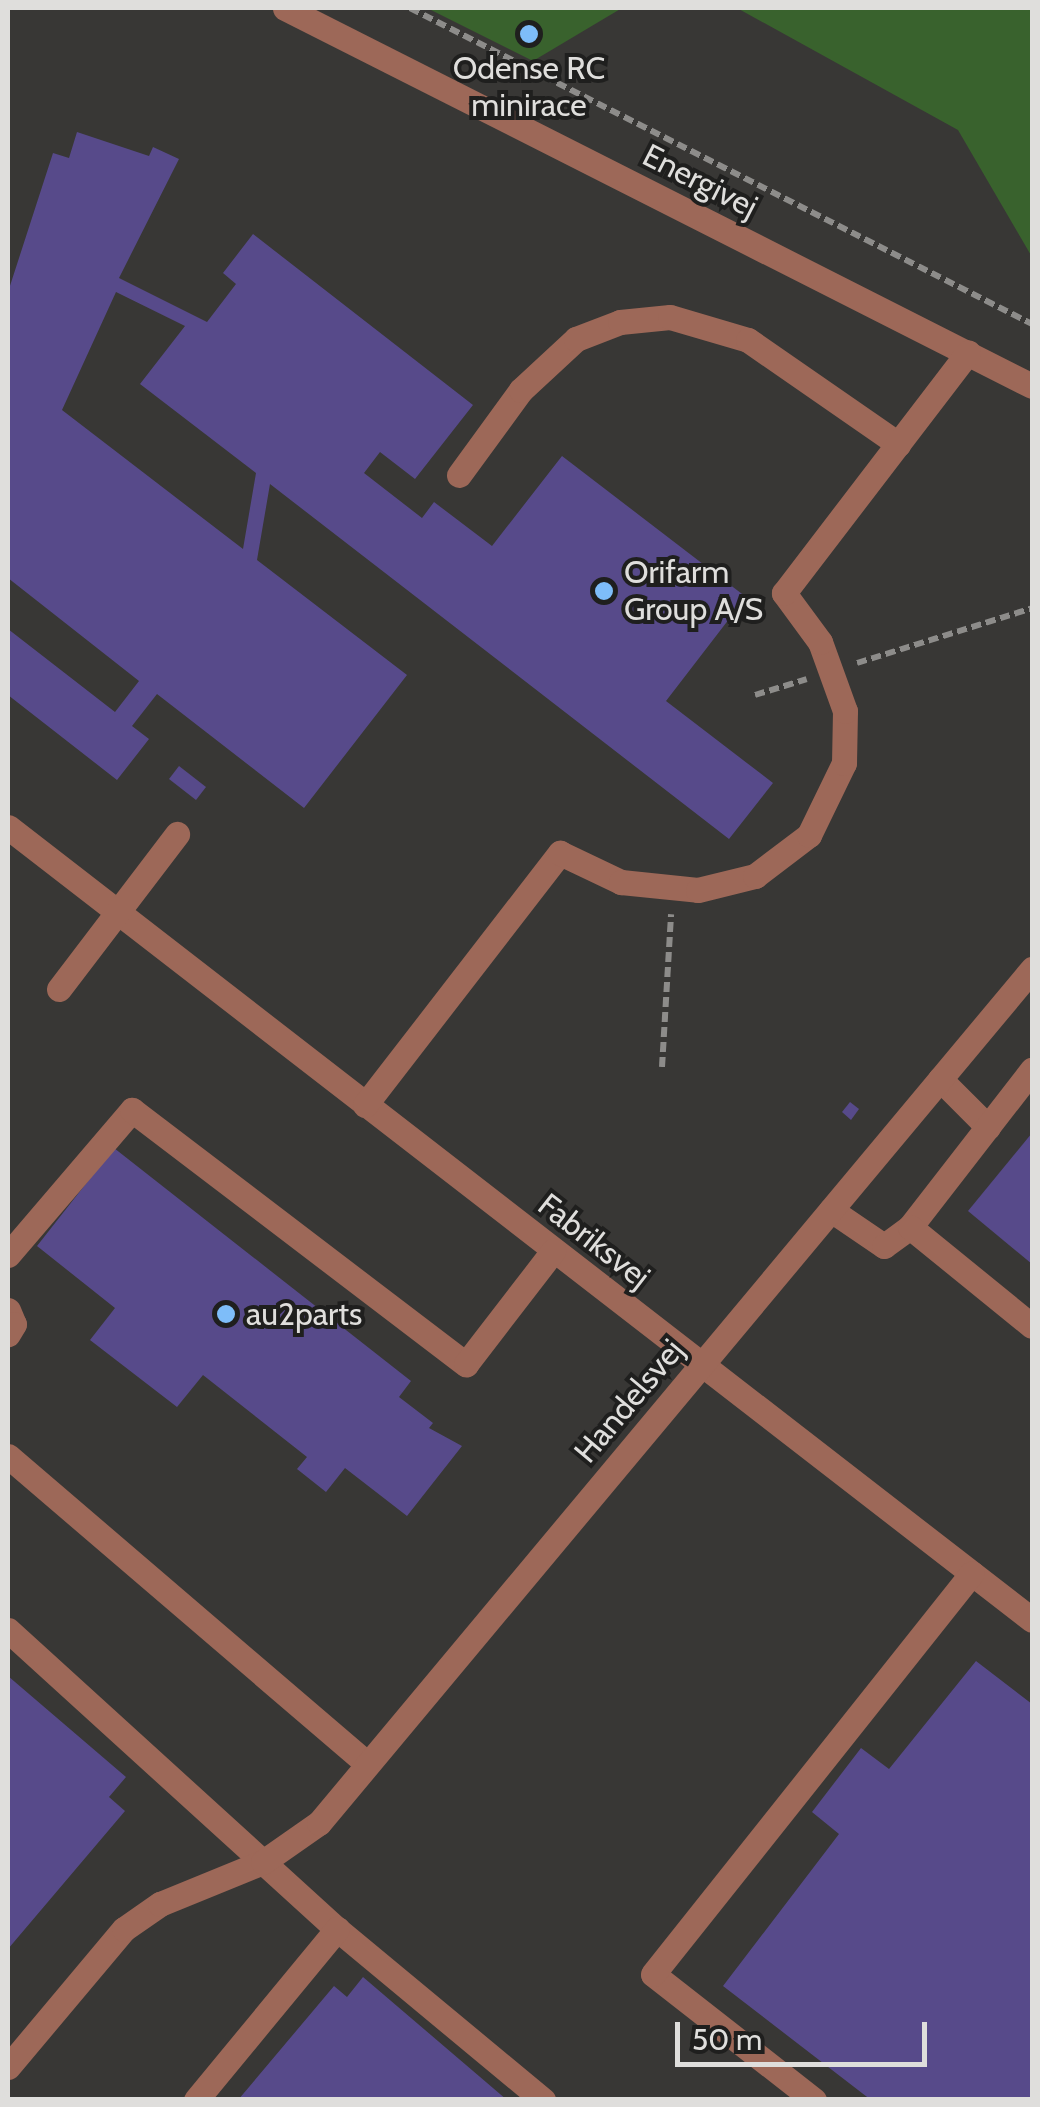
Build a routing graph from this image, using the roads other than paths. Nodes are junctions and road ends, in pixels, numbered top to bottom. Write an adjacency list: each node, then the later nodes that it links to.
1 (285, 8): 2 (street, Energivej)
2 (968, 352): 3 (street, Energivej); 4 (street)
3 (1032, 386)
4 (898, 444): 5 (street); 13 (street)
5 (459, 475)
6 (8, 828): 8 (street, Fabriksvej)
7 (178, 834): 8 (street)
8 (118, 912): 10 (street); 13 (street, Fabriksvej)
9 (1032, 970): 12 (street, Handelsvej)
10 (59, 989)
11 (1032, 1070): 14 (street)
12 (940, 1080): 14 (street); 15 (street, Handelsvej)
13 (365, 1105): 17 (street, Fabriksvej)
14 (988, 1127): 16 (street)
15 (831, 1210): 16 (street); 22 (street, Handelsvej)
16 (910, 1227): 20 (street)
17 (554, 1251): 18 (street); 22 (street, Fabriksvej)
18 (8, 1255)
19 (8, 1310): 21 (street)
20 (1032, 1326)
21 (8, 1334)
22 (700, 1366): 24 (street, Fabriksvej); 27 (street, Handelsvej)
23 (8, 1456): 27 (street)
24 (972, 1573): 25 (street, Fabriksvej); 33 (street)
25 (1032, 1620)
26 (8, 1630): 28 (street)
27 (366, 1764): 28 (street, Handelsvej)
28 (264, 1862): 29 (street); 30 (street, Handelsvej)
29 (336, 1928): 31 (street); 32 (street)
30 (8, 2067)
31 (196, 2100)
32 (543, 2100)
33 (814, 2100)

